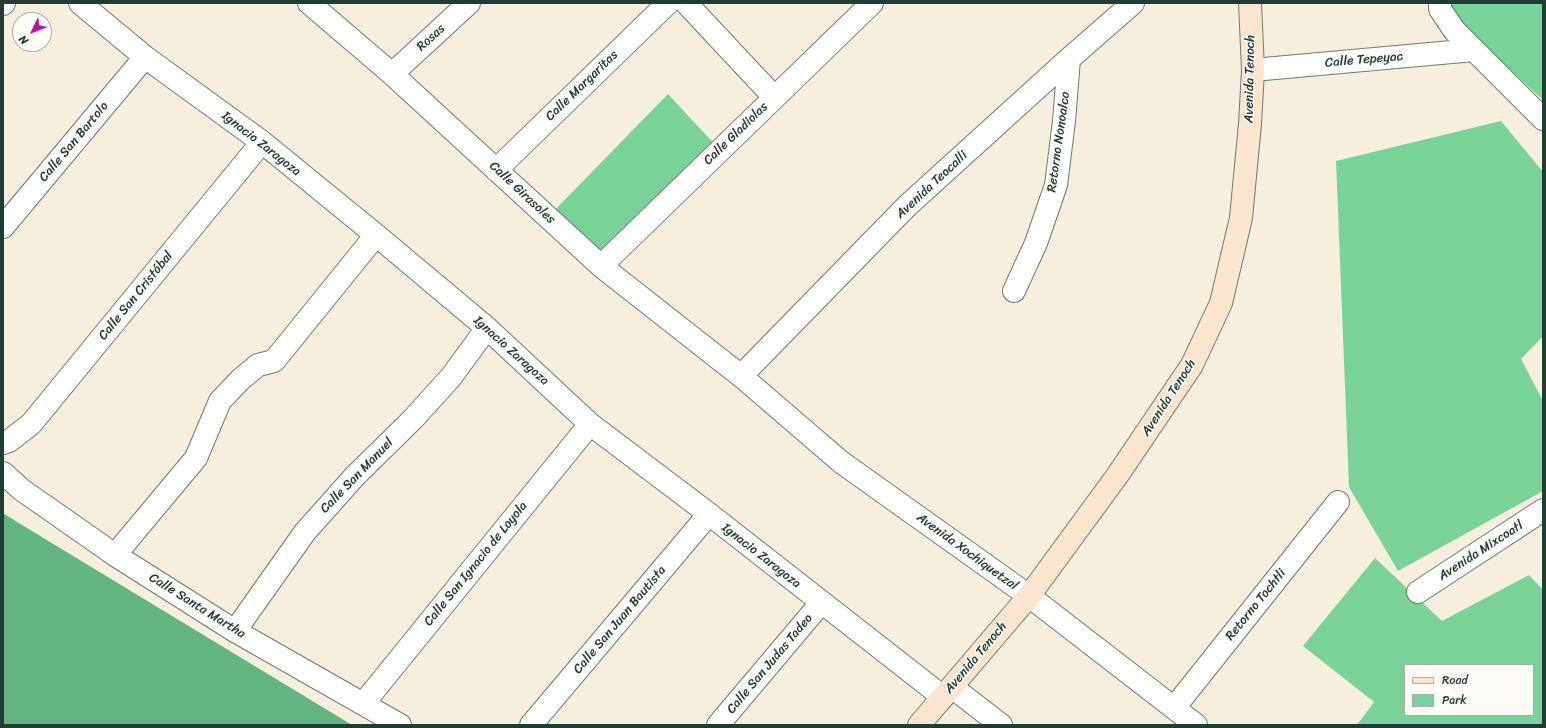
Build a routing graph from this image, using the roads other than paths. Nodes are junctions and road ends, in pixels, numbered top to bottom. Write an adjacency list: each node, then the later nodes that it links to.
1 (80, 3): 11 (street, Ignacio Zaragoza)
2 (309, 3): 14 (street, Calle Girasoles)
3 (469, 3): 14 (street, Rosas)
4 (668, 3): 18 (street, Calle Margaritas)
5 (686, 3): 15 (street)
6 (872, 3): 15 (street, Calle Gladiolas)
7 (1133, 3): 12 (street, Avenida Teocalli)
8 (1250, 3): 13 (street, Avenida Tenoch)
9 (1440, 3): 10 (street)
10 (1474, 50): 13 (street, Calle Tepeyac); 16 (street)
11 (145, 57): 17 (street, Ignacio Zaragoza); 19 (street, Calle San Bartolo)
12 (1069, 59): 22 (street, Retorno Nonoalco); 24 (street, Avenida Teocalli)
13 (1253, 70): 33 (street, Avenida Tenoch)
14 (392, 74): 18 (street, Calle Girasoles)
15 (774, 97): 21 (street, Calle Gladiolas)
16 (1543, 119)
17 (262, 142): 20 (street, Ignacio Zaragoza); 26 (street, Calle San Cristóbal)
18 (496, 170): 21 (street, Calle Girasoles)
19 (3, 227)
20 (376, 235): 23 (street, Ignacio Zaragoza); 31 (street)
21 (601, 266): 24 (street, Calle Girasoles)
22 (1014, 291)
23 (487, 328): 25 (street, Ignacio Zaragoza); 35 (street, Calle San Manuel)
24 (740, 376): 33 (street, Avenida Xochiquetzal)
25 (590, 424): 30 (street, Ignacio Zaragoza); 37 (street, Calle San Ignacio de Loyola)
26 (3, 443)
27 (3, 474): 31 (street, Calle Santa Martha)
28 (1338, 502): 38 (street, Retorno Tochtli)
29 (1543, 510): 32 (street, Avenida Mixcoatl)
30 (709, 514): 34 (street, Ignacio Zaragoza); 40 (street, Calle San Juan Bautista)
31 (115, 555): 35 (street, Calle Santa Martha)
32 (1418, 592)
33 (1029, 596): 36 (street, Avenida Tenoch); 38 (street, Avenida Xochiquetzal)
34 (821, 603): 36 (street, Ignacio Zaragoza); 41 (street, Calle San Judas Tadeo)
35 (235, 631): 37 (street, Calle Santa Martha)
36 (947, 692): 42 (street, Avenida Tenoch); 43 (street, Ignacio Zaragoza)
37 (363, 704): 39 (street, Calle Santa Martha)
38 (1174, 708): 44 (street, Avenida Xochiquetzal)
39 (400, 725)
40 (531, 725)
41 (718, 725)
42 (919, 725)
43 (1002, 725)
44 (1196, 725)

